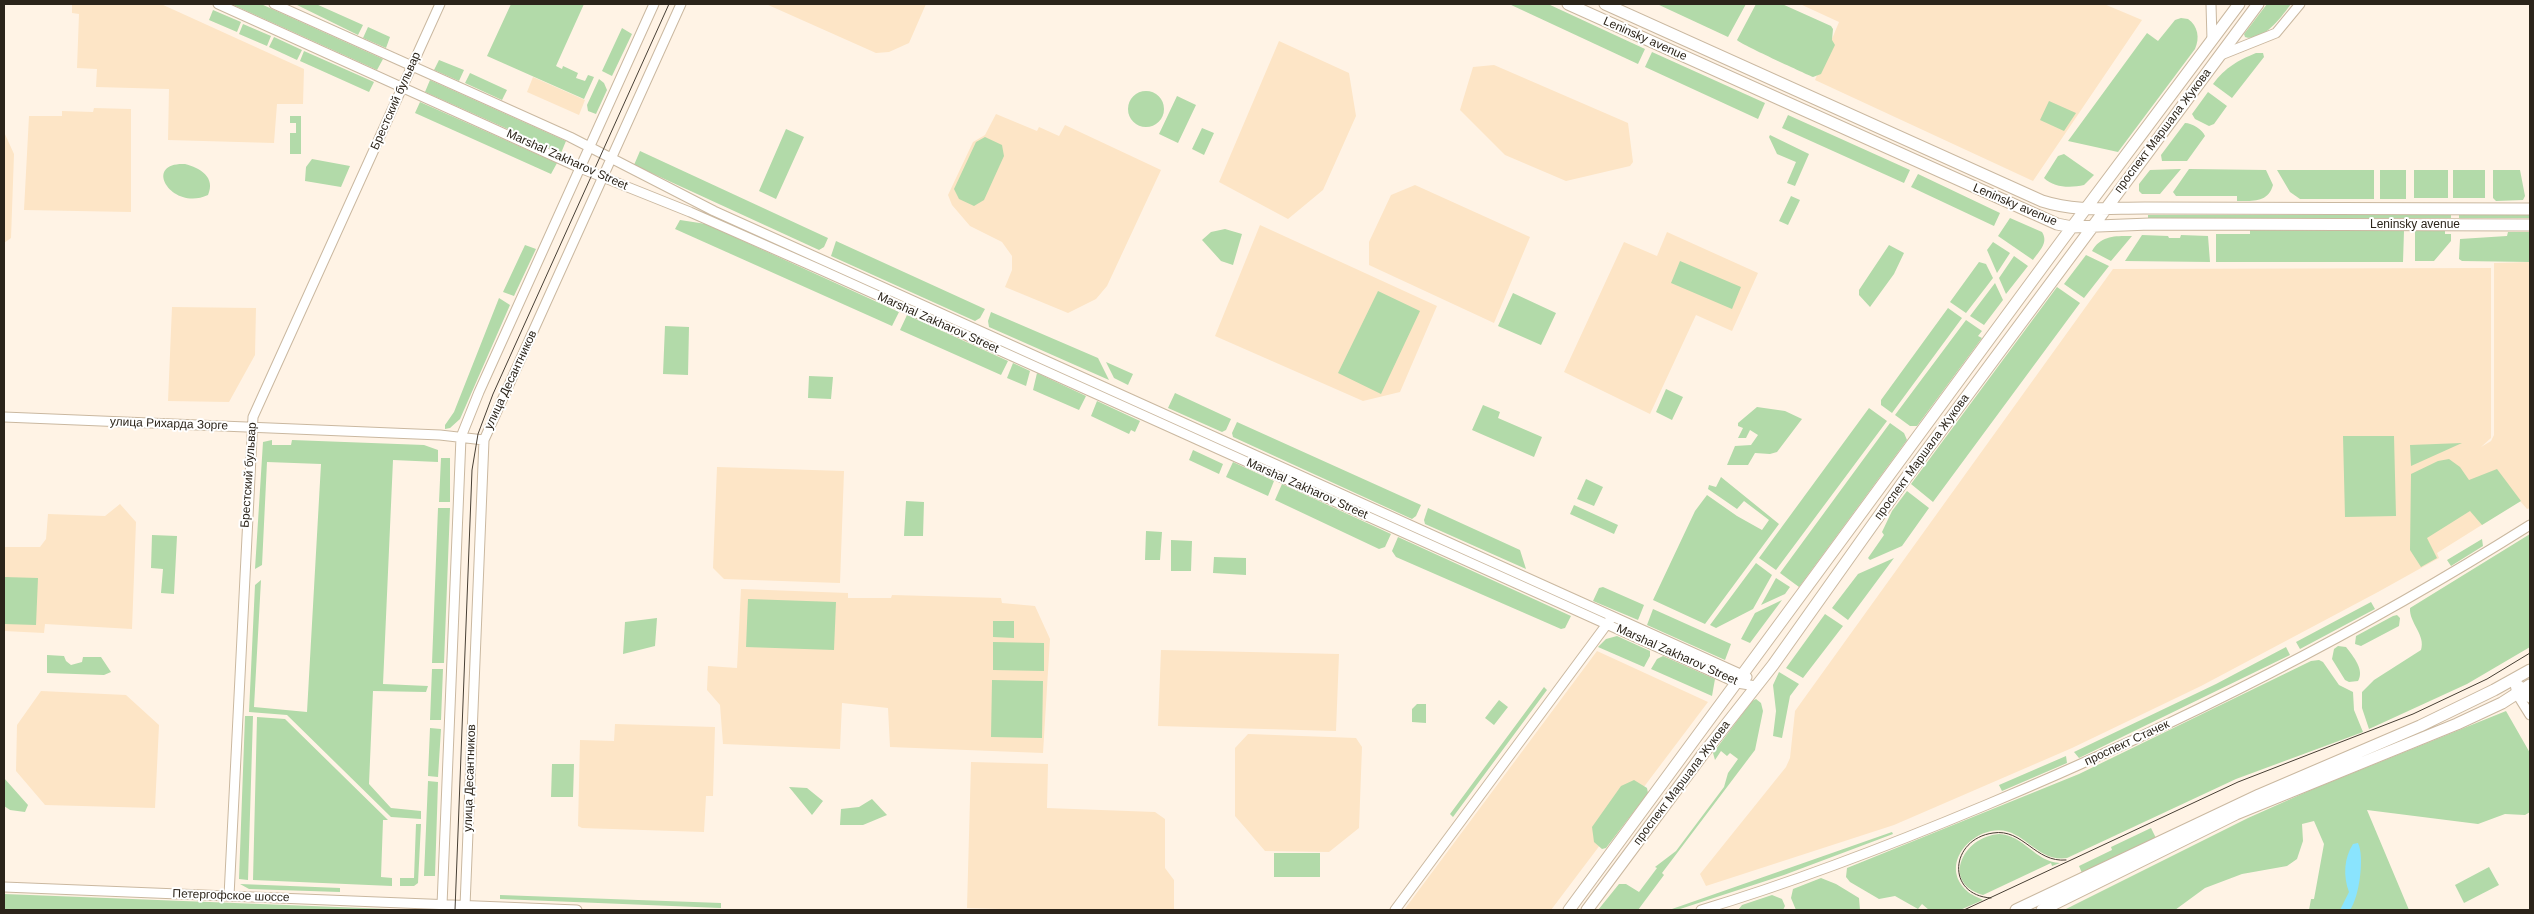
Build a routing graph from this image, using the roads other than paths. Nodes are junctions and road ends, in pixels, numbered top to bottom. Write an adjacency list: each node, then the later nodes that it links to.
1 (218, 4): 15 (street, Marshal Zakharov Street)
2 (274, 4): 14 (street, Marshal Zakharov Street)
3 (440, 4): 14 (street, Брестский бульвар)
4 (654, 4): 16 (street, улица Десантников)
5 (681, 4): 17 (street, улица Десантников)
6 (1568, 4): 25 (main road, Leninsky avenue)
7 (1605, 4): 22 (main road, Leninsky avenue)
8 (2211, 4): 12 (street)
9 (2239, 4): 12 (main road, проспект Маршала Жукова)
10 (2258, 4): 13 (main road, проспект Маршала Жукова)
11 (2300, 4): 13 (street)
12 (2212, 40): 22 (main road, проспект Маршала Жукова)
13 (2220, 55): 20 (main road, проспект Маршала Жукова)
14 (412, 66): 15 (street, Брестский бульвар); 16 (street, Marshal Zakharov Street)
15 (403, 87): 18 (street, Marshal Zakharov Street); 27 (street, Брестский бульвар)
16 (589, 148): 17 (street, Marshal Zakharov Street); 18 (street, улица Десантников)
17 (611, 159): 19 (street, улица Десантников); 31 (street, Marshal Zakharov Street)
18 (580, 168): 19 (street, Marshal Zakharov Street); 28 (street, улица Десантников)
19 (603, 177): 29 (street, улица Десантников); 32 (street, Marshal Zakharov Street)
20 (2105, 208): 21 (main road, Leninsky avenue); 22 (main road, Leninsky avenue); 24 (main road, проспект Маршала Жукова)
21 (2530, 209)
22 (2085, 210): 25 (main road, проспект Маршала Жукова)
23 (2530, 225): 24 (main road, Leninsky avenue)
24 (2092, 226): 25 (main road, Leninsky avenue); 36 (main road, проспект Маршала Жукова)
25 (2072, 227): 34 (main road, проспект Маршала Жукова)
26 (4, 417): 27 (street, улица Рихарда Зорге)
27 (251, 427): 28 (street, улица Рихарда Зорге); 40 (street, Брестский бульвар)
28 (461, 437): 29 (street, улица Рихарда Зорге); 41 (street, улица Десантников)
29 (484, 440): 42 (street, улица Десантников)
30 (2530, 525): 47 (street, проспект Стачек)
31 (1613, 616): 32 (street); 34 (street, Marshal Zakharov Street)
32 (1607, 624): 34 (street, Marshal Zakharov Street); 44 (street)
33 (2530, 670): 35 (main road)
34 (1741, 679): 36 (street, Marshal Zakharov Street); 45 (main road, проспект Маршала Жукова)
35 (2514, 679): 37 (street); 48 (main road)
36 (1756, 686): 46 (main road, проспект Маршала Жукова)
37 (2526, 692): 38 (street); 49 (main road)
38 (2530, 715)
39 (4, 887): 40 (street, Петергофское шоссе)
40 (230, 896): 41 (street, Петергофское шоссе)
41 (442, 905): 42 (street, Петергофское шоссе)
42 (465, 906): 43 (street, Петергофское шоссе)
43 (577, 910)
44 (1395, 910)
45 (1569, 910)
46 (1587, 910)
47 (1701, 910)
48 (2016, 910)
49 (2042, 910)

